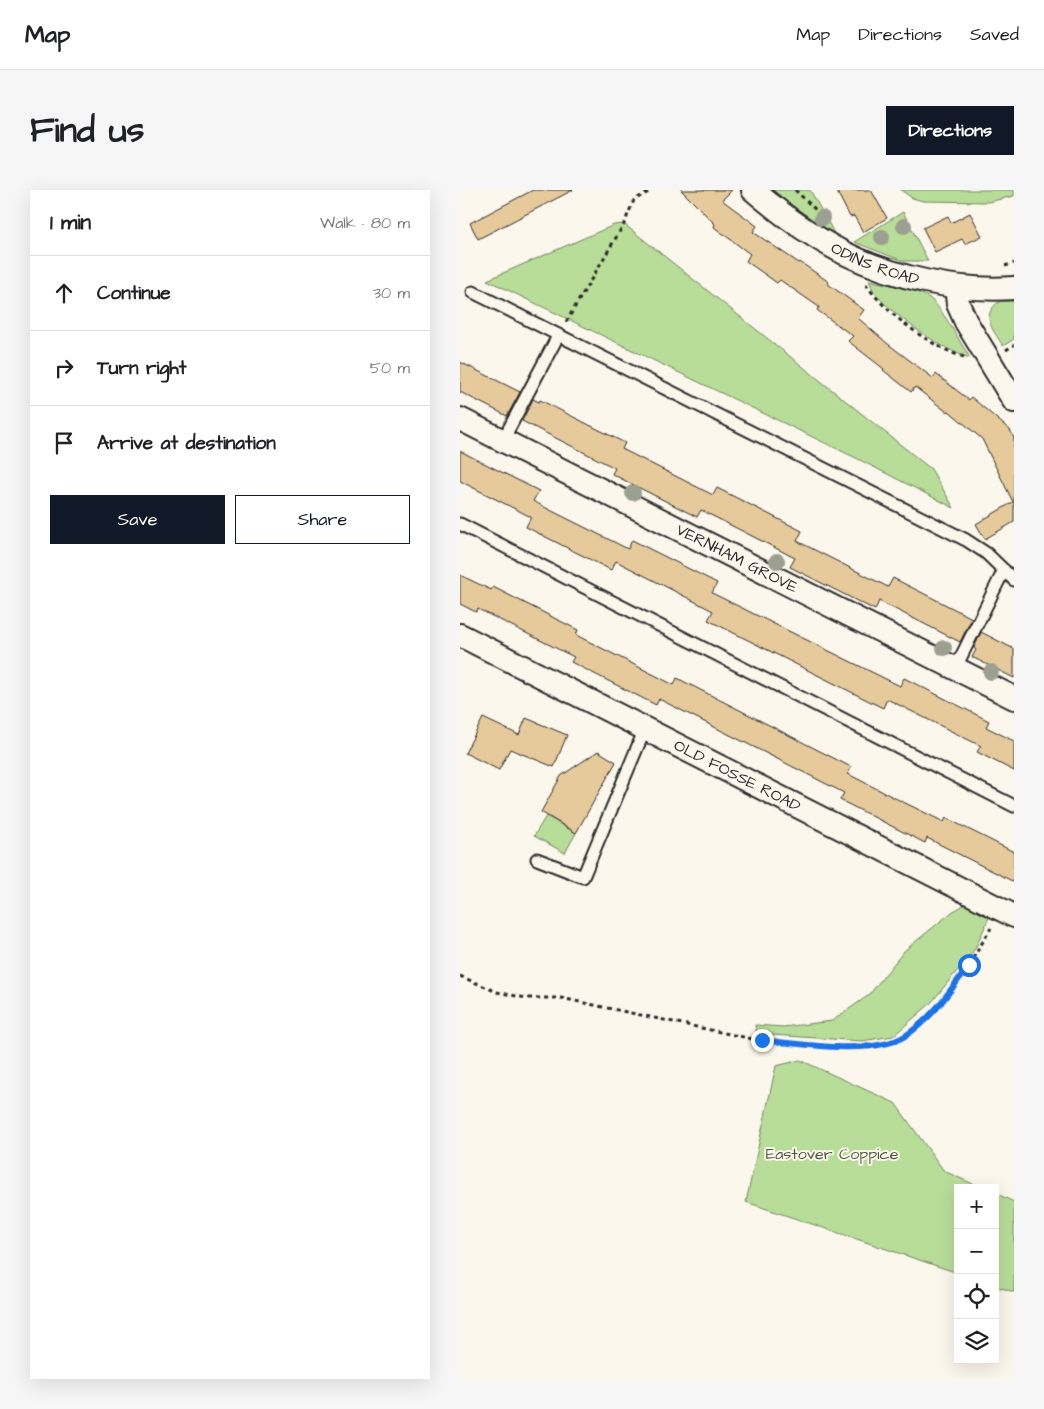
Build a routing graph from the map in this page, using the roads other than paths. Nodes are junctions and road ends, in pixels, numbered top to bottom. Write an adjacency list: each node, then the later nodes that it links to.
1 (753, 190): 2 (street, ODINS ROAD)
2 (956, 286): 3 (street, ODINS ROAD); 6 (street)
3 (1014, 288)
4 (473, 292): 5 (lane)
5 (558, 336): 8 (lane); 10 (lane)
6 (1014, 401)
7 (461, 421): 8 (street, VERNHAM GROVE)
8 (503, 440): 13 (street, VERNHAM GROVE)
9 (460, 524): 16 (lane)
10 (1004, 570): 11 (lane); 13 (lane)
11 (1014, 580)
12 (460, 635): 15 (street, OLD FOSSE ROAD)
13 (955, 669): 14 (street, VERNHAM GROVE)
14 (1014, 698)
15 (644, 729): 17 (lane); 18 (street, OLD FOSSE ROAD)
16 (1014, 806)
17 (537, 859)
18 (1008, 913)

